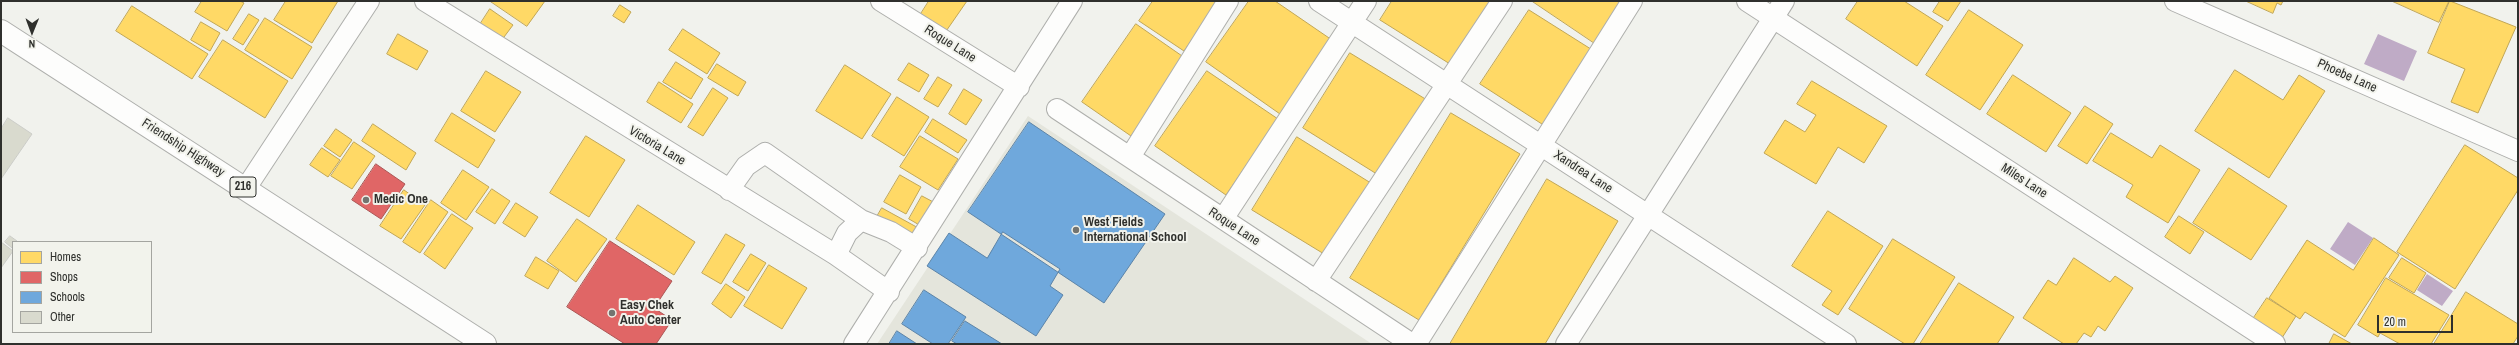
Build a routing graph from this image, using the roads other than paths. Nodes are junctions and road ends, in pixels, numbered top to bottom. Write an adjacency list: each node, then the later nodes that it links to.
1 (369, 1): 22 (street)
2 (425, 1): 23 (street, Victoria Lane)
3 (881, 1): 17 (street, Roque Lane)
4 (1072, 1): 17 (street)
5 (1228, 1): 21 (street)
6 (1318, 1): 14 (street, Xandrea Lane)
7 (1366, 1): 14 (street)
8 (1502, 1): 16 (street)
9 (1632, 1): 19 (street)
10 (1747, 1): 13 (street, Miles Lane)
11 (1784, 1): 13 (street)
12 (2175, 1): 20 (street, Phoebe Lane)
13 (1773, 18): 24 (street); 37 (street, Miles Lane)
14 (1353, 22): 16 (street, Xandrea Lane); 25 (street)
15 (1, 31): 22 (main road, Friendship Highway / 216)
16 (1448, 84): 19 (street, Xandrea Lane); 29 (street)
17 (1019, 87): 27 (street)
18 (1057, 109): 21 (street, Roque Lane)
19 (1542, 145): 24 (street, Xandrea Lane); 34 (street)
20 (2518, 152)
21 (1130, 157): 25 (street, Roque Lane)
22 (246, 188): 31 (main road, Friendship Highway / 216)
23 (729, 190): 26 (street); 28 (street, Victoria Lane)
24 (1648, 214): 35 (street); 36 (street, Xandrea Lane)
25 (1224, 219): 29 (street, Roque Lane)
26 (861, 220): 27 (street); 28 (street)
27 (917, 248): 30 (street)
28 (836, 254): 30 (street, Victoria Lane)
29 (1316, 281): 33 (street, Roque Lane)
30 (889, 292): 32 (street)
31 (485, 344)
32 (854, 344)
33 (1412, 344)
34 (1416, 344)
35 (1566, 344)
36 (1846, 344)
37 (2275, 344)

